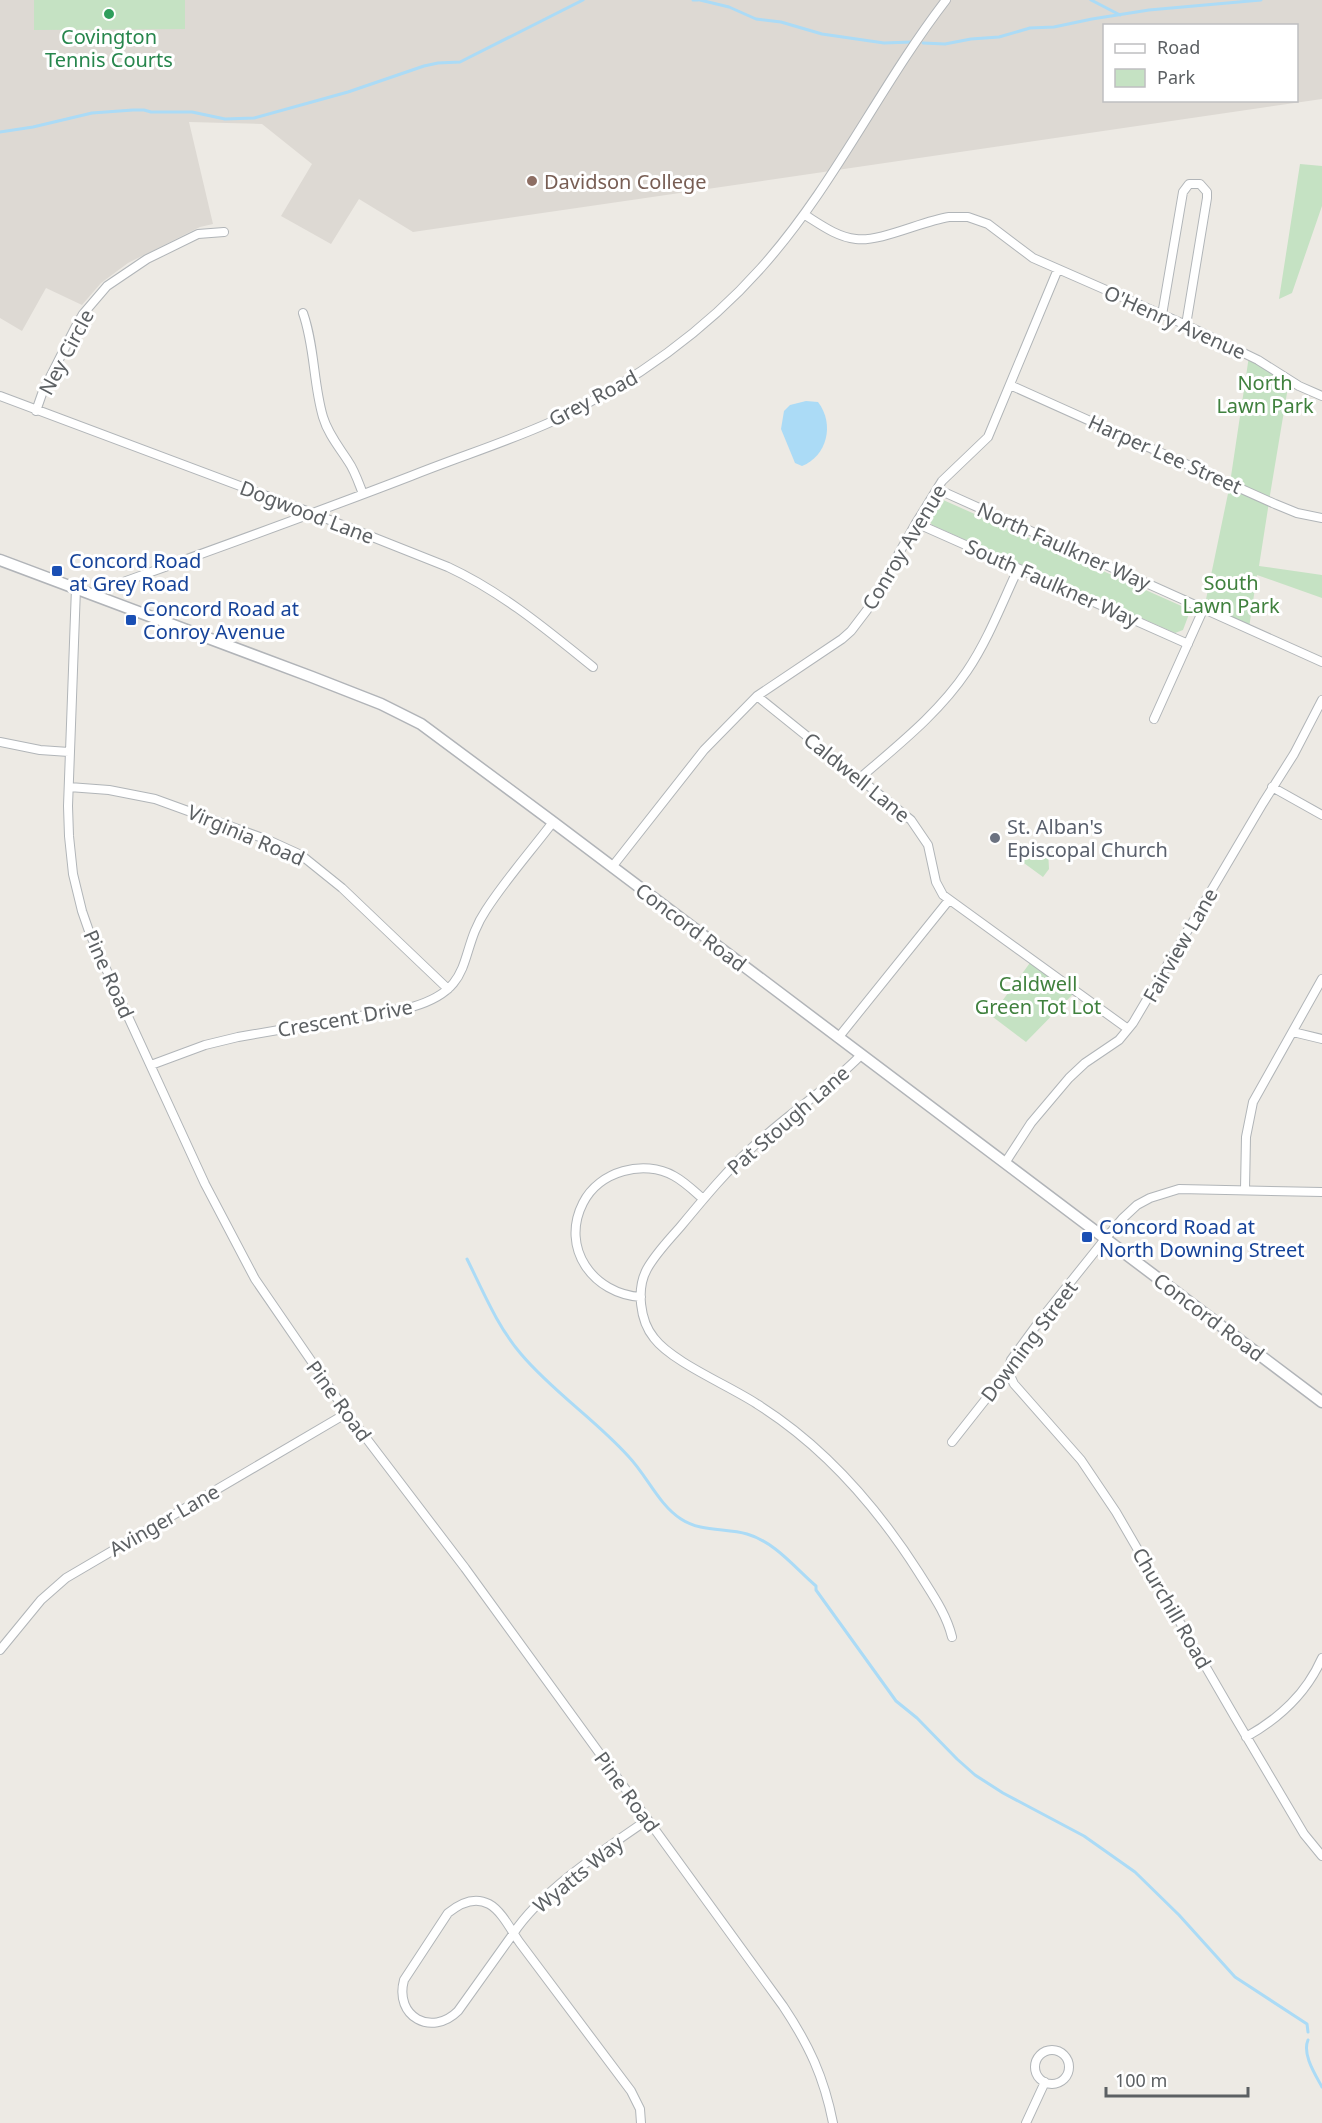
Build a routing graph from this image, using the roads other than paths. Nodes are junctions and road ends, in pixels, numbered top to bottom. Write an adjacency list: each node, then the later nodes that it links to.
1 (946, 0): 2 (street, Grey Road)
2 (805, 215): 4 (street, O'Henry Avenue); 13 (street, Grey Road)
3 (224, 232): 11 (street, Ney Circle)
4 (1058, 269): 6 (street, O'Henry Avenue); 8 (street, Conroy Avenue)
5 (303, 313): 13 (street)
6 (1162, 315): 7 (street, O'Henry Avenue); 7 (street)
7 (1186, 325): 10 (street, O'Henry Avenue)
8 (1010, 385): 12 (street, Conroy Avenue); 15 (street, Harper Lee Street)
9 (0, 396): 11 (street, Dogwood Lane)
10 (1322, 396)
11 (36, 411): 14 (street, Dogwood Lane)
12 (937, 489): 16 (street, Conroy Avenue); 21 (street, North Faulkner Way)
13 (363, 494): 14 (street, Grey Road)
14 (312, 513): 20 (street, Grey Road); 24 (street, Dogwood Lane)
15 (1322, 518)
16 (916, 523): 18 (street, South Faulkner Way); 25 (street, Conroy Avenue)
17 (0, 560): 19 (main road, Concord Road)
18 (1018, 569): 22 (street, South Faulkner Way); 30 (street)
19 (76, 588): 20 (main road, Concord Road); 29 (street, Pine Road)
20 (90, 594): 34 (main road, Concord Road)
21 (1203, 610): 22 (street); 23 (street, North Faulkner Way)
22 (1188, 644): 27 (street)
23 (1322, 662)
24 (593, 668)
25 (757, 696): 30 (street, Caldwell Lane); 35 (street, Conroy Avenue)
26 (1322, 700): 32 (street, Fairview Lane)
27 (1154, 719)
28 (0, 741): 29 (street)
29 (69, 752): 31 (street, Pine Road)
30 (860, 778): 36 (street, Caldwell Lane)
31 (69, 787): 38 (street, Virginia Road); 44 (street, Pine Road)
32 (1272, 788): 33 (street); 39 (street, Fairview Lane)
33 (1322, 815)
34 (553, 822): 35 (main road, Concord Road); 38 (street, Crescent Drive)
35 (612, 867): 41 (main road, Concord Road)
36 (949, 900): 39 (street, Caldwell Lane); 41 (street)
37 (1322, 980): 40 (street)
38 (448, 989): 44 (street, Crescent Drive)
39 (1128, 1029): 45 (street, Fairview Lane)
40 (1293, 1032): 42 (street); 46 (street)
41 (838, 1038): 43 (main road, Concord Road)
42 (1322, 1040)
43 (861, 1054): 45 (main road, Concord Road); 48 (street, Pat Stough Lane)
44 (151, 1065): 53 (street, Pine Road)
45 (1005, 1164): 49 (main road, Concord Road)
46 (1245, 1190): 47 (street, Downing Street); 49 (street, Downing Street)
47 (1322, 1192)
48 (703, 1199): 50 (street, Pat Stough Lane); 50 (street)
49 (1105, 1239): 51 (street, Downing Street); 52 (main road, Concord Road)
50 (641, 1297): 55 (street, Pat Stough Lane)
51 (1008, 1371): 54 (street, Downing Street); 58 (street, Churchill Road)
52 (1322, 1402)
53 (347, 1413): 56 (street, Avinger Lane); 59 (street, Pine Road)
54 (952, 1442)
55 (952, 1637)
56 (0, 1650)
57 (1322, 1658): 58 (street)
58 (1246, 1737): 60 (street, Churchill Road)
59 (647, 1820): 61 (street, Wyatts Way); 64 (street, Pine Road)
60 (1322, 1856)
61 (513, 1934): 61 (street, Wyatts Way); 63 (street)
62 (1045, 2082): 62 (street); 65 (street)
63 (641, 2123)
64 (833, 2123)
65 (1026, 2123)

